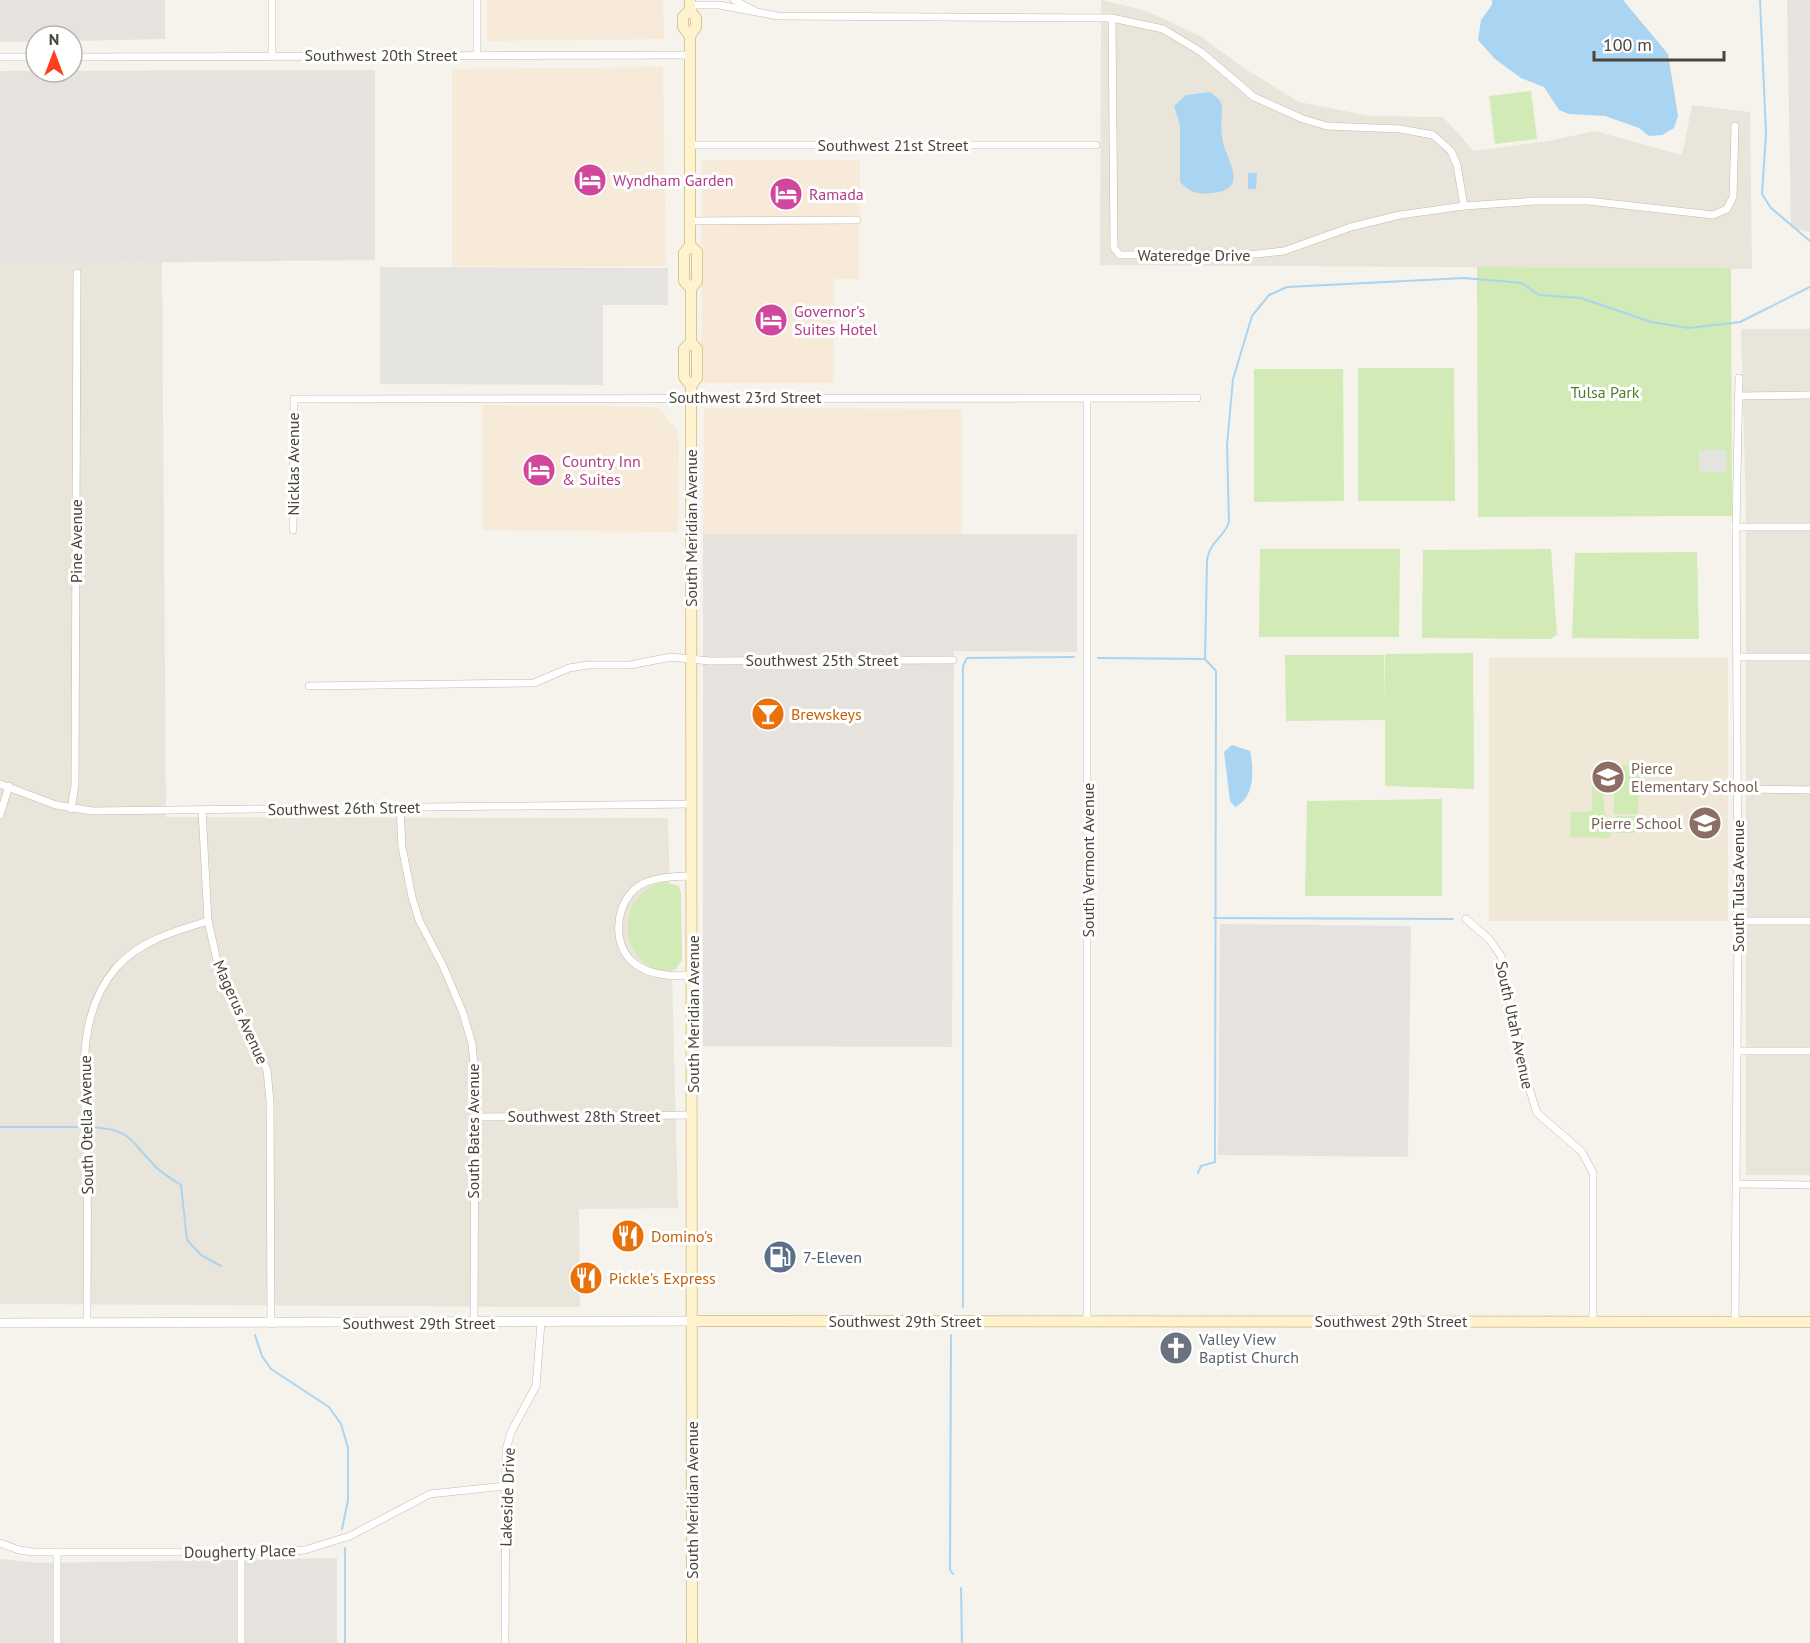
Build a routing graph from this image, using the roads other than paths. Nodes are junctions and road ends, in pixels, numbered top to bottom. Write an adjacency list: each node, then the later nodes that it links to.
1 (272, 0): 8 (street)
2 (477, 0): 7 (street)
3 (734, 0): 5 (street)
4 (690, 5): 5 (street); 9 (main road, South Meridian Avenue)
5 (760, 14): 6 (street)
6 (1112, 18): 16 (street); 16 (street, Wateredge Drive)
7 (477, 54): 8 (street, Southwest 20th Street); 9 (street, Southwest 20th Street)
8 (272, 55): 12 (street, Southwest 20th Street)
9 (690, 55): 14 (main road, South Meridian Avenue)
10 (0, 57): 11 (street)
11 (24, 57)
12 (84, 57)
13 (1735, 126): 16 (street, Wateredge Drive)
14 (690, 145): 15 (street, Southwest 21st Street); 18 (main road, South Meridian Avenue)
15 (1096, 145)
16 (1464, 206)
17 (857, 220): 18 (street)
18 (690, 221): 21 (main road, South Meridian Avenue)
19 (77, 273): 41 (street, Pine Avenue)
20 (1739, 378): 23 (street, South Tulsa Avenue)
21 (691, 391): 25 (street, Southwest 23rd Street); 26 (street, Southwest 23rd Street); 32 (main road, South Meridian Avenue)
22 (1810, 395): 23 (street)
23 (1738, 396): 27 (street, South Tulsa Avenue)
24 (1197, 398): 26 (street, Southwest 23rd Street)
25 (294, 399): 29 (street, Nicklas Avenue)
26 (1087, 399): 59 (street, South Vermont Avenue)
27 (1736, 527): 28 (street); 30 (street, South Tulsa Avenue)
28 (1810, 527)
29 (293, 530)
30 (1738, 657): 31 (street); 37 (street, South Tulsa Avenue)
31 (1810, 657)
32 (691, 659): 33 (street, Southwest 25th Street); 34 (street, Southwest 25th Street); 39 (main road, South Meridian Avenue)
33 (953, 660)
34 (309, 686)
35 (0, 784): 36 (street, Southwest 26th Street)
36 (9, 786): 41 (street, Southwest 26th Street); 43 (street)
37 (1738, 789): 38 (street); 48 (street, South Tulsa Avenue)
38 (1810, 790)
39 (692, 804): 40 (street, Southwest 26th Street); 44 (main road, South Meridian Avenue)
40 (400, 808): 42 (street, Southwest 26th Street); 55 (street, South Bates Avenue)
41 (71, 809): 42 (street, Southwest 26th Street)
42 (202, 810): 47 (street, Magerus Avenue)
43 (0, 815)
44 (692, 876): 51 (main road, South Meridian Avenue); 51 (street)
45 (1477, 918): 50 (street)
46 (1466, 919): 50 (street, South Utah Avenue)
47 (208, 921): 64 (street, South Otella Avenue); 67 (street, Magerus Avenue)
48 (1738, 921): 49 (street); 52 (street, South Tulsa Avenue)
49 (1810, 921)
50 (1478, 927): 60 (street, South Utah Avenue)
51 (693, 974): 54 (main road, South Meridian Avenue)
52 (1737, 1051): 53 (street); 56 (street, South Tulsa Avenue)
53 (1810, 1051)
54 (693, 1115): 55 (street, Southwest 28th Street); 58 (main road, South Meridian Avenue)
55 (475, 1117): 65 (street, South Bates Avenue)
56 (1737, 1184): 57 (street); 61 (street, South Tulsa Avenue)
57 (1810, 1185)
58 (692, 1320): 59 (main road, Southwest 29th Street); 66 (street, Southwest 29th Street); 75 (main road, South Meridian Avenue)
59 (1087, 1321): 60 (main road, Southwest 29th Street)
60 (1593, 1321): 61 (main road, Southwest 29th Street)
61 (1735, 1322): 62 (main road, Southwest 29th Street)
62 (1810, 1322)
63 (0, 1323): 64 (street, Southwest 29th Street)
64 (87, 1323): 67 (street, Southwest 29th Street)
65 (474, 1323): 66 (street, Southwest 29th Street); 67 (street, Southwest 29th Street)
66 (540, 1323): 68 (street, Lakeside Drive)
67 (271, 1324)
68 (505, 1486): 71 (street, Dougherty Place); 74 (street, Lakeside Drive)
69 (0, 1543): 70 (street, Dougherty Place)
70 (57, 1552): 71 (street, Dougherty Place); 72 (street)
71 (241, 1552): 73 (street)
72 (57, 1643)
73 (241, 1643)
74 (505, 1643)
75 (693, 1643)

